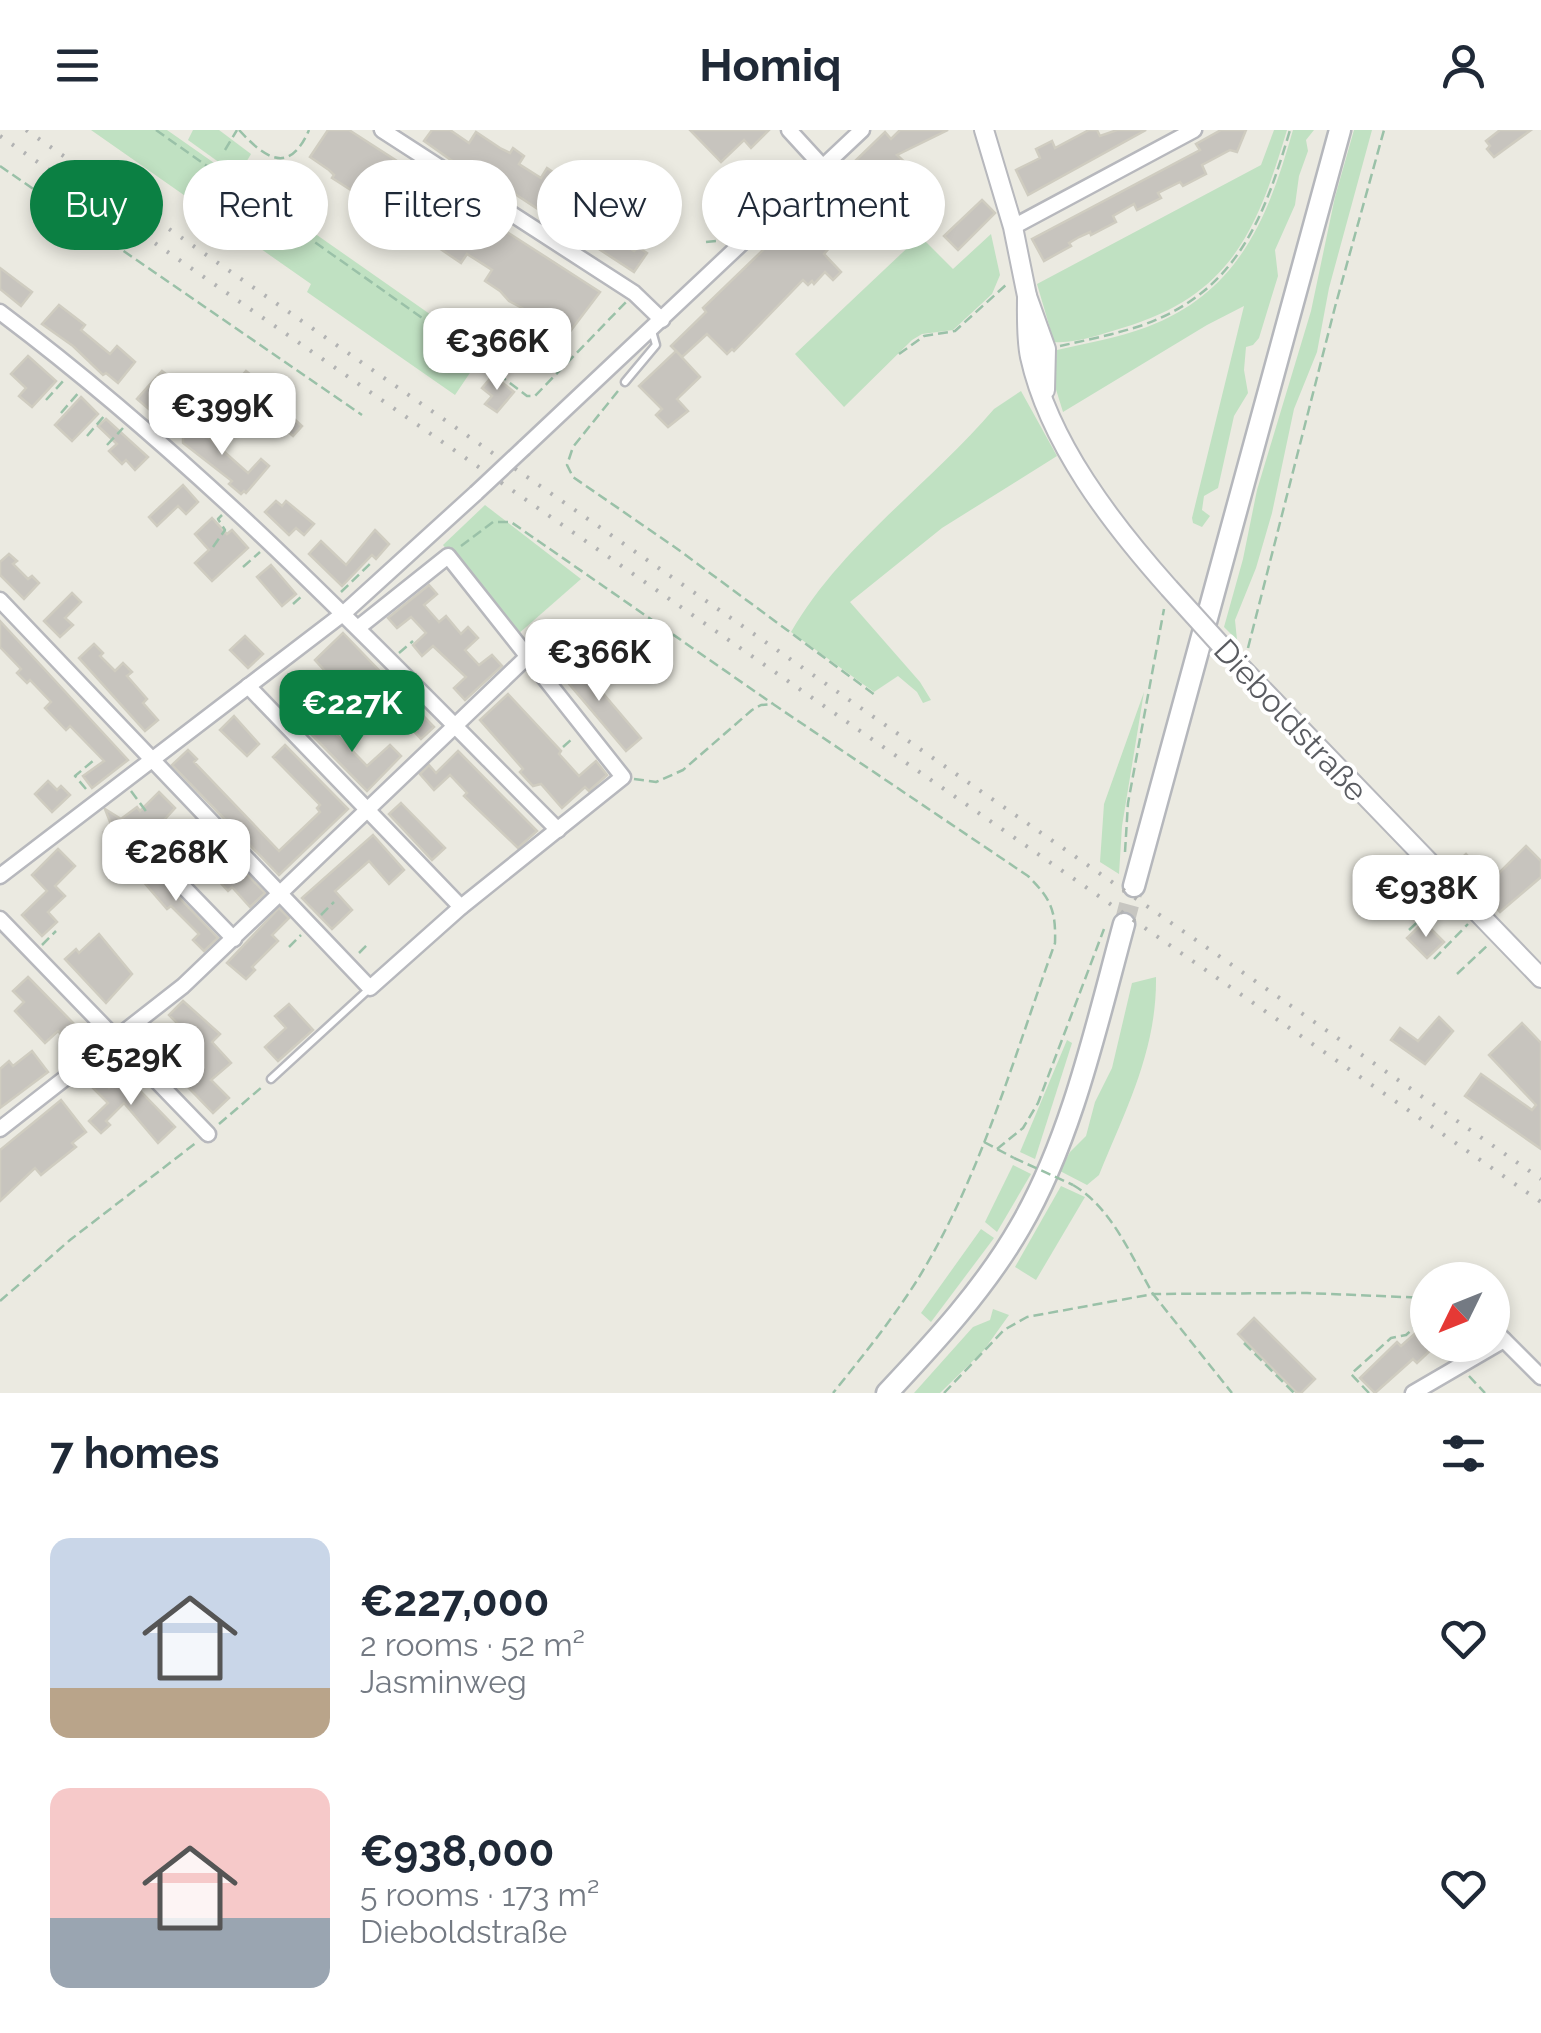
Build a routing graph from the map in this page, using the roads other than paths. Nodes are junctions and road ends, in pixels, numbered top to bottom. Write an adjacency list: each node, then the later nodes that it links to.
1 (382, 130): 13 (street)
2 (789, 130): 7 (street)
3 (862, 130): 8 (street)
4 (984, 130): 9 (street)
5 (1194, 130): 9 (street)
6 (1340, 130): 27 (main road)
7 (816, 160)
8 (829, 160)
9 (1013, 227): 11 (street)
10 (735, 250): 13 (street)
11 (1028, 296): 15 (street); 15 (street, Dieboldstraße)
12 (0, 312): 17 (street)
13 (657, 325): 14 (lane); 17 (street, bridge)
14 (625, 382)
15 (1048, 409): 33 (street, Dieboldstraße, bridge)
16 (0, 600): 22 (street)
17 (344, 613): 18 (street); 20 (street)
18 (359, 627): 19 (street); 21 (street)
19 (528, 656): 21 (street); 24 (street)
20 (248, 686): 22 (street); 23 (street)
21 (454, 725): 23 (street); 24 (street)
22 (150, 761): 26 (street); 28 (street)
23 (368, 810): 28 (street); 29 (street)
24 (558, 830): 29 (street)
25 (160, 857): 32 (street)
26 (0, 876)
27 (1134, 886)
28 (280, 895): 32 (street); 34 (street)
29 (462, 908): 34 (street)
30 (0, 919): 35 (street)
31 (1117, 922): 42 (main road)
32 (234, 939): 35 (street)
33 (1541, 978)
34 (370, 988): 36 (lane)
35 (117, 1038): 37 (street); 38 (street)
36 (270, 1079)
37 (0, 1129)
38 (208, 1134)
39 (1510, 1346): 41 (street)
40 (1466, 1362): 43 (street)
41 (1541, 1377)
42 (887, 1393)
43 (1412, 1393)

